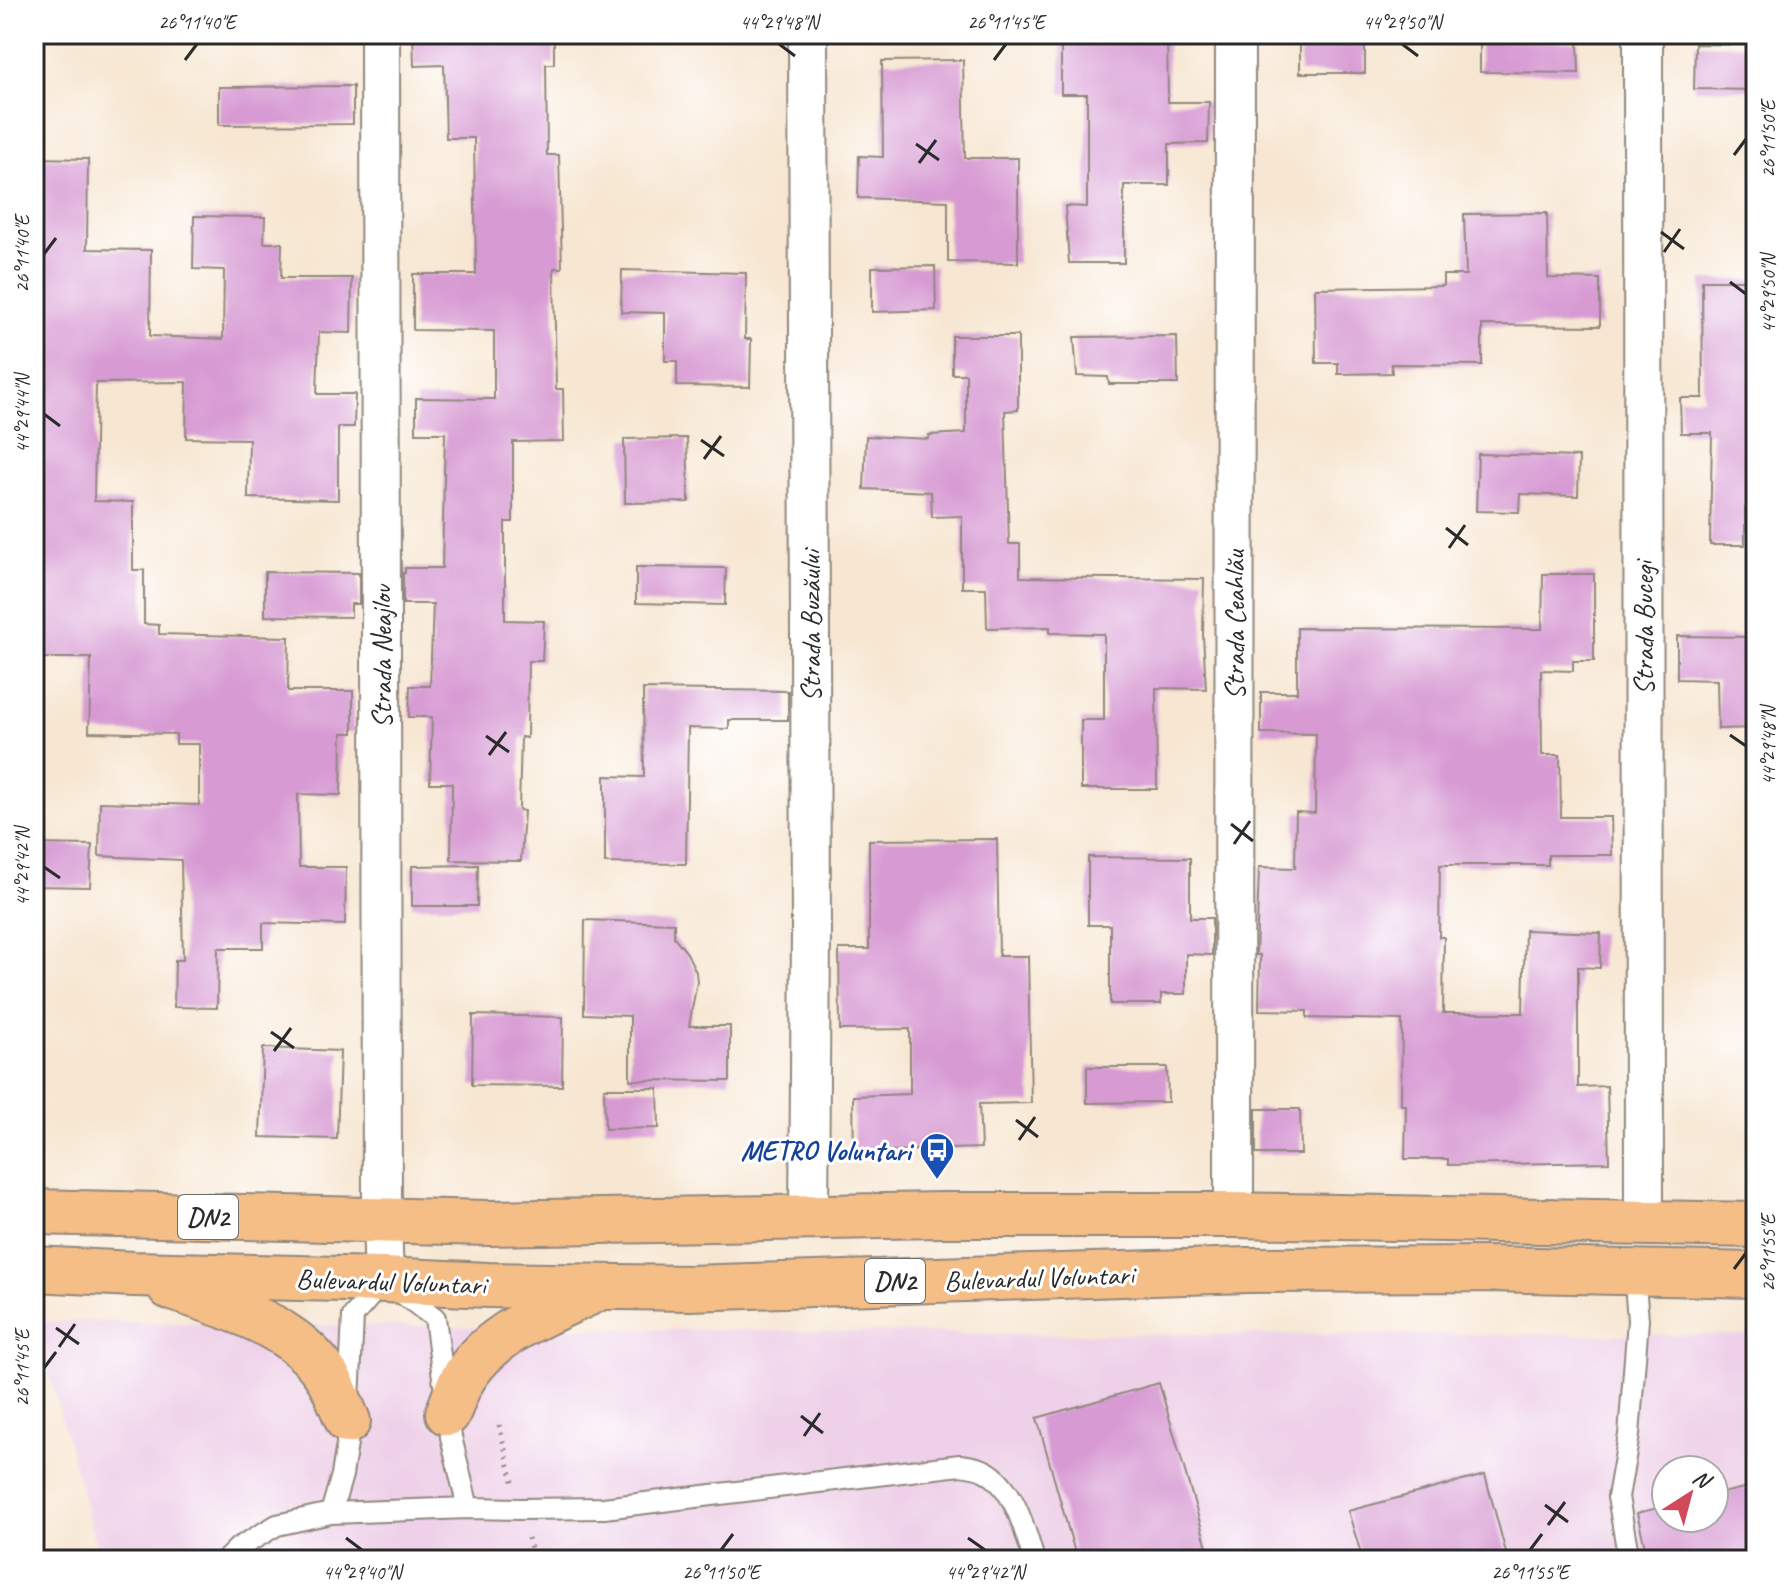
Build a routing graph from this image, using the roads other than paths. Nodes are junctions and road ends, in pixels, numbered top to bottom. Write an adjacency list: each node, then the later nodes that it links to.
1 (380, 34): 8 (street, Strada Neajlov)
2 (808, 34): 7 (street, Strada Buzăului)
3 (1235, 34): 6 (street, Strada Ceahlău)
4 (1643, 34): 9 (street, Strada Bucegi)
5 (34, 1212): 8 (highway, Bulevardul Voluntari / DN2)
6 (1234, 1215): 7 (highway, Bulevardul Voluntari / DN2); 9 (highway, Bulevardul Voluntari / DN2)
7 (809, 1218): 8 (highway, Bulevardul Voluntari / DN2)
8 (382, 1221): 15 (street, Strada Neajlov)
9 (1644, 1222): 10 (highway, Bulevardul Voluntari / DN2)
10 (1756, 1225)
11 (34, 1269): 13 (highway, Bulevardul Voluntari / DN2)
12 (1634, 1272): 14 (highway, Bulevardul Voluntari / DN2); 16 (highway, Bulevardul Voluntari / DN2); 23 (lane)
13 (134, 1274): 15 (highway, Bulevardul Voluntari / DN2); 18 (highway)
14 (1756, 1275)
15 (384, 1280): 16 (highway, Bulevardul Voluntari / DN2); 17 (lane); 18 (lane)
16 (599, 1288): 17 (highway)
17 (448, 1413): 19 (lane)
18 (348, 1421): 20 (lane)
19 (468, 1508): 20 (lane); 22 (lane)
20 (331, 1513): 21 (lane)
21 (226, 1560)
22 (1034, 1560)
23 (1629, 1560)

